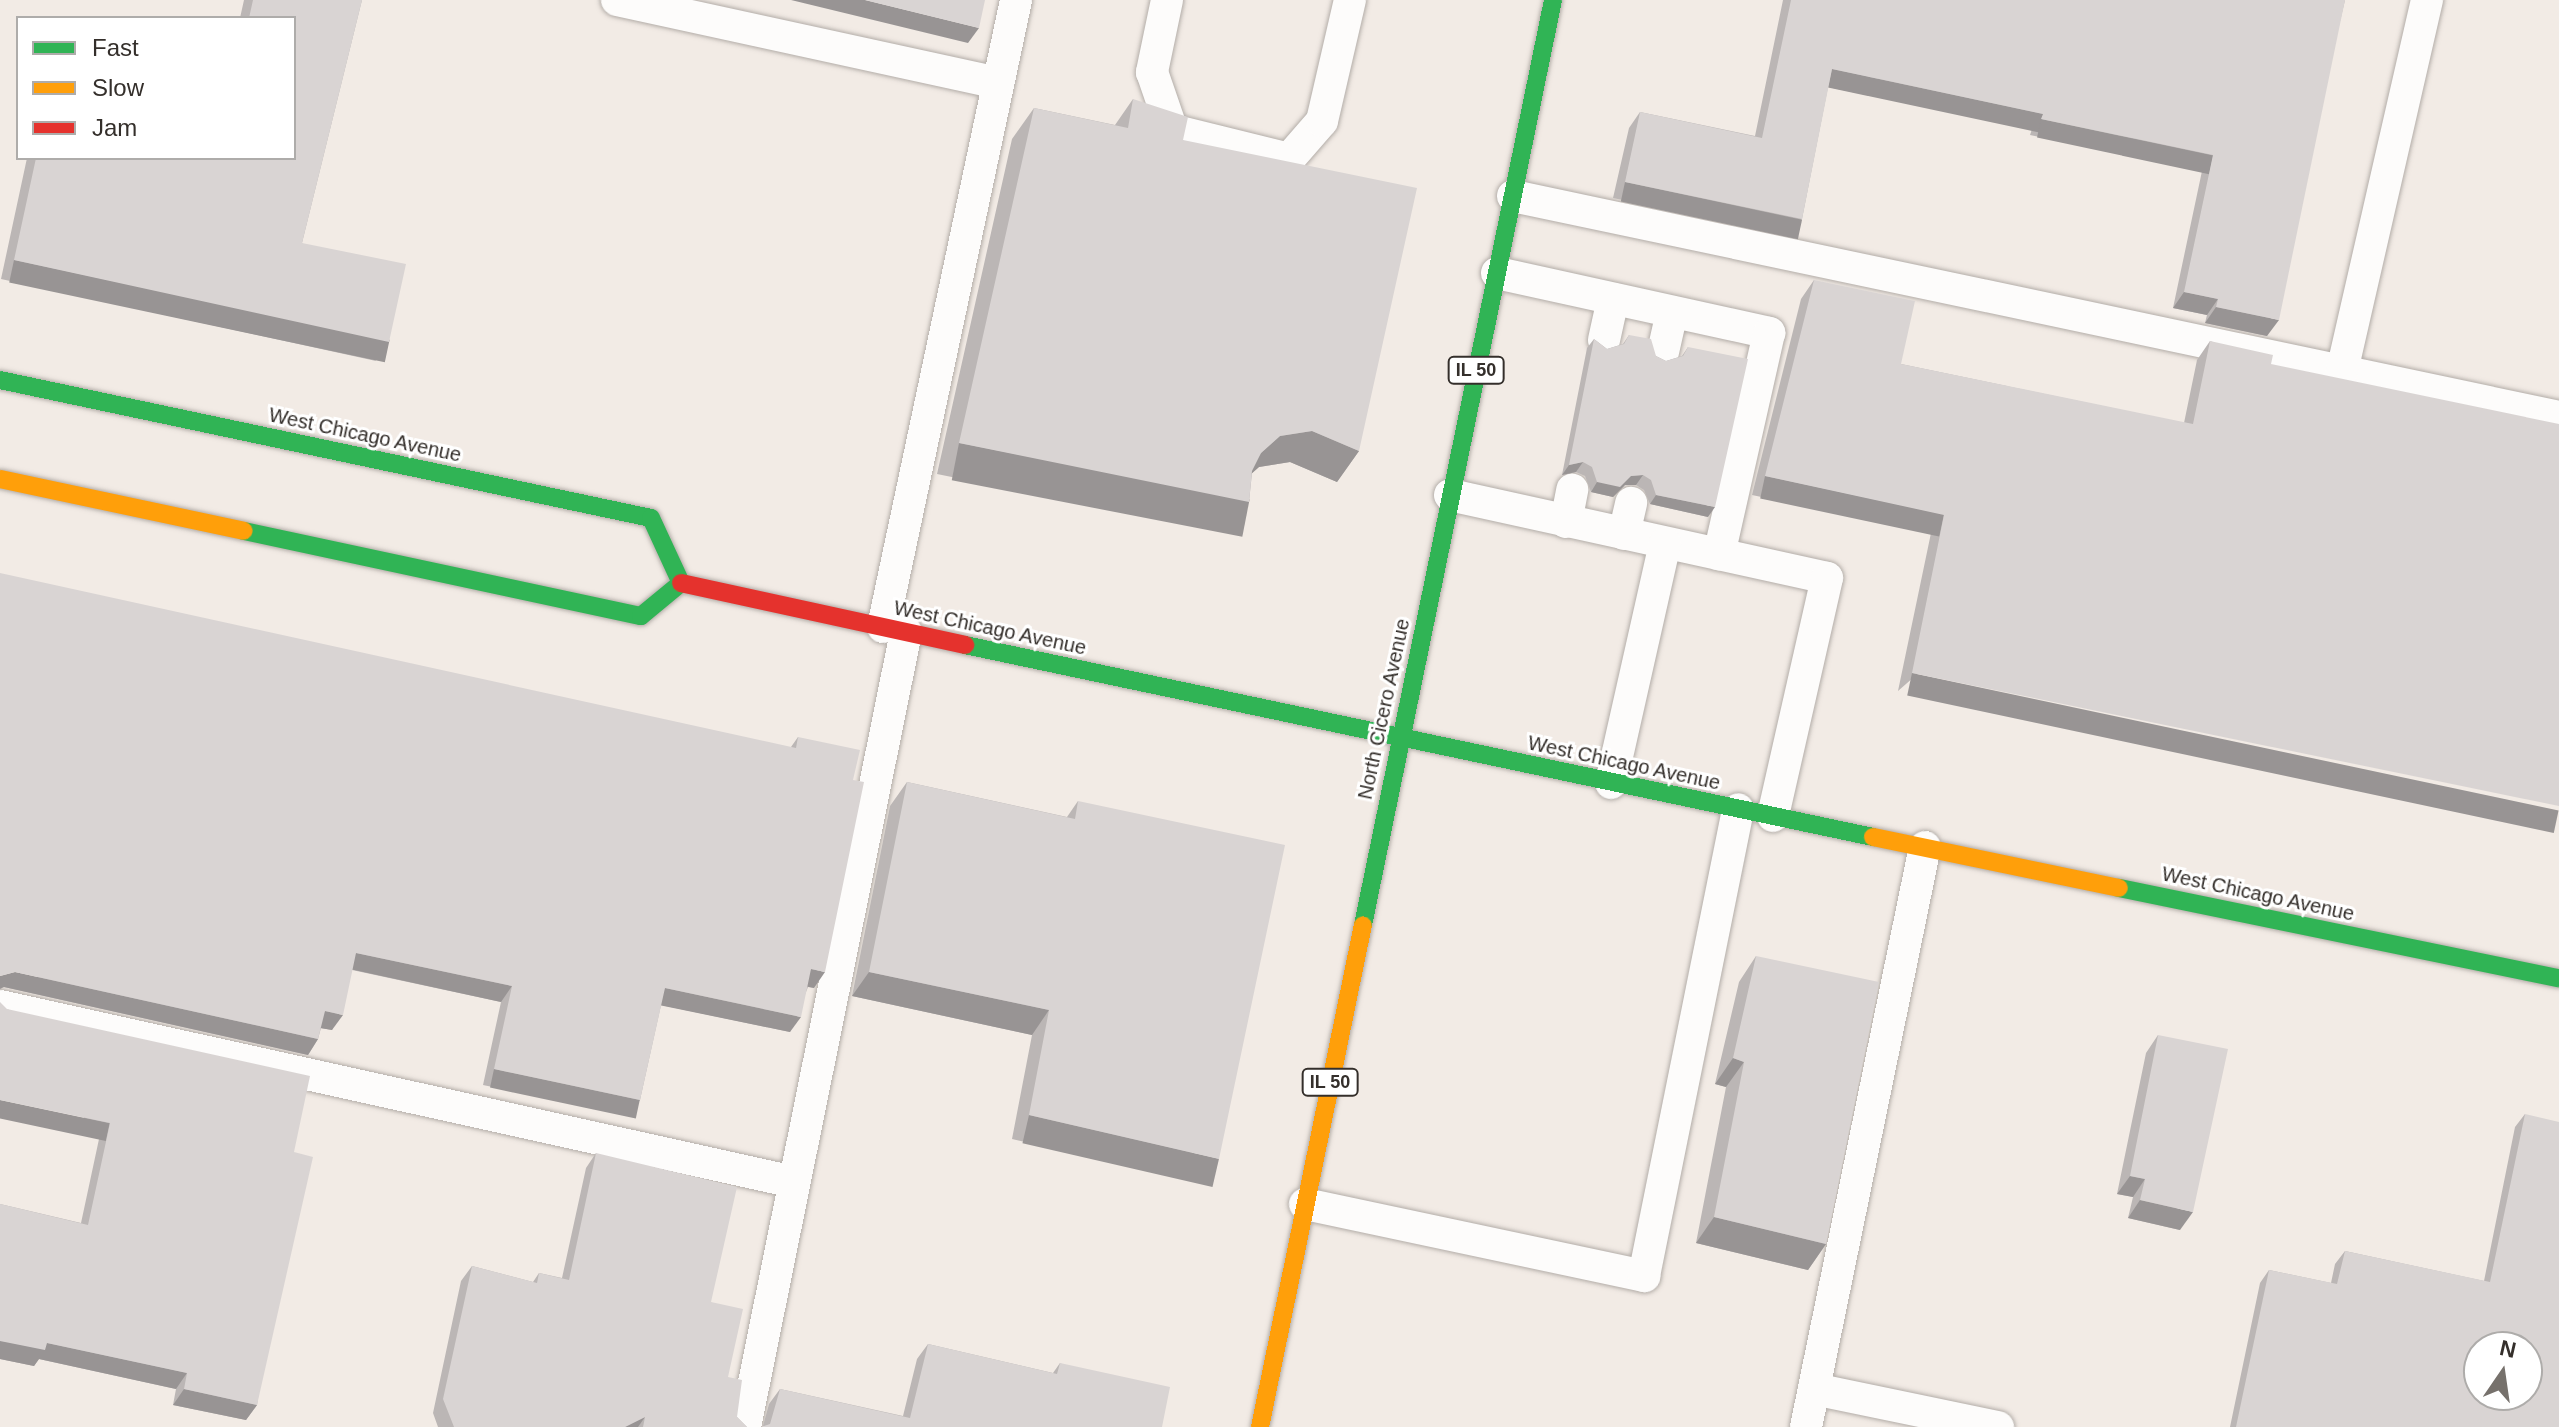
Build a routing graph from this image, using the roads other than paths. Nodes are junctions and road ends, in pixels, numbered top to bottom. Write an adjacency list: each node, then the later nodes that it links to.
1 (617, 0): 7 (lane)
2 (1016, 0): 7 (lane)
3 (1167, 0): 4 (lane)
4 (1350, 0)
5 (1553, 0): 8 (main road, North Cicero Avenue / IL 50)
6 (2427, 0): 14 (lane)
7 (998, 83): 26 (lane)
8 (1513, 196): 9 (main road, North Cicero Avenue / IL 50); 14 (lane)
9 (1497, 273): 10 (lane); 19 (main road, North Cicero Avenue / IL 50)
10 (1613, 299): 11 (lane); 12 (lane)
11 (1672, 312): 13 (lane); 24 (lane)
12 (1604, 340)
13 (1663, 352)
14 (2342, 371): 16 (lane)
15 (0, 380): 25 (main road, West Chicago Avenue)
16 (2559, 417)
17 (0, 479): 25 (main road)
18 (1572, 490): 21 (lane)
19 (1450, 495): 21 (lane); 27 (main road, North Cicero Avenue / IL 50)
20 (1631, 503): 22 (lane)
21 (1566, 522): 22 (lane)
22 (1624, 534): 23 (lane)
23 (1665, 543): 24 (lane); 28 (lane)
24 (1719, 554): 30 (lane)
25 (681, 583): 26 (main road, West Chicago Avenue)
26 (895, 630): 27 (main road, West Chicago Avenue); 34 (lane)
27 (1399, 740): 28 (main road, West Chicago Avenue); 35 (main road, North Cicero Avenue / IL 50)
28 (1611, 783): 29 (main road, West Chicago Avenue)
29 (1738, 809): 30 (main road, West Chicago Avenue); 35 (lane)
30 (1773, 816): 31 (main road, West Chicago Avenue)
31 (1925, 847): 32 (main road, West Chicago Avenue); 36 (lane)
32 (2559, 978)
33 (0, 1006): 34 (lane)
34 (794, 1182): 37 (lane)
35 (1305, 1204): 38 (main road, North Cicero Avenue / IL 50)
36 (1814, 1389): 39 (lane); 40 (lane)
37 (745, 1427)
38 (1260, 1427)
39 (1806, 1427)
40 (1998, 1427)

